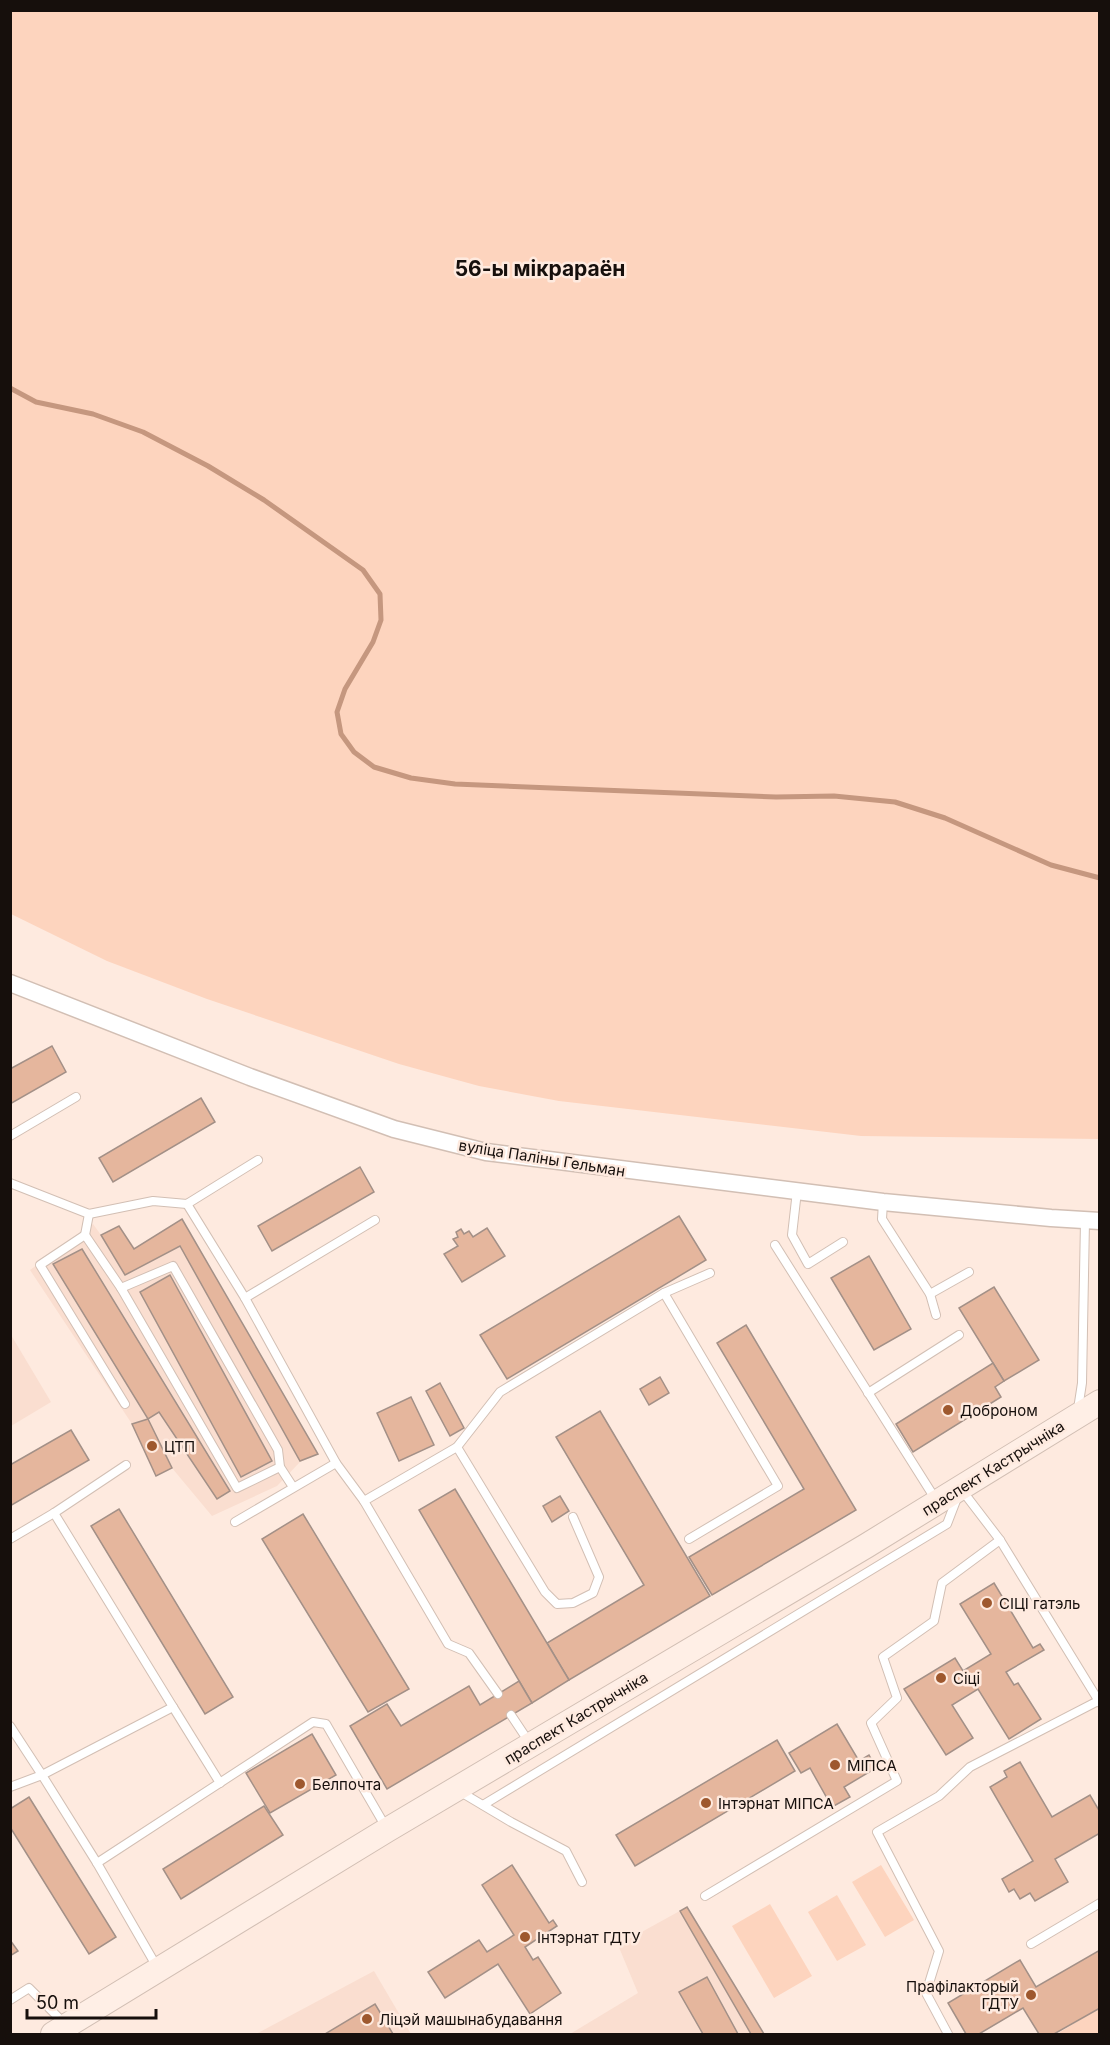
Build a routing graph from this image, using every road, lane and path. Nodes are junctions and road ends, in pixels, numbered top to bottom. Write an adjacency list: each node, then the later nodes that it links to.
1 (10, 983): 6 (street, вуліца Паліны Гельман)
2 (76, 1097): 3 (lane)
3 (10, 1136)
4 (258, 1160): 8 (lane)
5 (10, 1183): 9 (lane)
6 (797, 1191): 7 (street, вуліца Паліны Гельман); 13 (lane)
7 (883, 1202): 11 (street, вуліца Паліны Гельман); 19 (lane)
8 (187, 1204): 9 (lane); 20 (lane)
9 (89, 1214): 12 (lane)
10 (375, 1221): 20 (lane)
11 (1092, 1221): 25 (lane)
12 (85, 1235): 17 (lane); 24 (lane)
13 (843, 1242)
14 (775, 1245): 23 (lane)
15 (969, 1272): 19 (lane)
16 (710, 1273): 18 (lane)
17 (121, 1288): 29 (lane); 29 (lane)
18 (664, 1293): 26 (lane); 38 (lane)
19 (930, 1294): 21 (lane)
20 (245, 1298): 27 (lane)
21 (936, 1315)
22 (959, 1335): 23 (lane)
23 (868, 1393): 33 (lane)
24 (125, 1404)
25 (1092, 1405): 31 (main road, праспект Кастрычніка)
26 (457, 1447): 32 (lane); 35 (lane)
27 (336, 1463): 30 (lane); 32 (lane)
28 (126, 1465): 34 (lane)
29 (280, 1467): 30 (lane)
30 (293, 1487): 36 (lane)
31 (961, 1489): 33 (main road, праспект Кастрычніка); 39 (lane); 50 (lane)
32 (364, 1501): 40 (lane)
33 (938, 1503): 45 (main road, праспект Кастрычніка)
34 (54, 1513): 37 (lane); 42 (lane)
35 (573, 1517)
36 (235, 1522)
37 (10, 1539)
38 (690, 1539)
39 (1000, 1540): 41 (lane); 54 (lane)
40 (498, 1694)
41 (1099, 1702): 60 (lane)
42 (173, 1707): 46 (lane); 47 (lane)
43 (511, 1715): 45 (lane)
44 (10, 1725): 46 (lane)
45 (531, 1745): 49 (main road, праспект Кастрычніка)
46 (42, 1775): 48 (lane); 52 (lane)
47 (220, 1783): 51 (lane); 52 (lane)
48 (10, 1787)
49 (456, 1789): 50 (lane); 51 (main road, праспект Кастрычніка)
50 (483, 1805): 53 (lane)
51 (387, 1830): 57 (main road, праспект Кастрычніка)
52 (97, 1863): 57 (lane)
53 (582, 1882)
54 (705, 1896)
55 (1100, 1903): 56 (lane)
56 (1031, 1944)
57 (159, 1970): 59 (main road, праспект Кастрычніка)
58 (10, 2000): 59 (lane)
59 (60, 2030)
60 (948, 2034)

